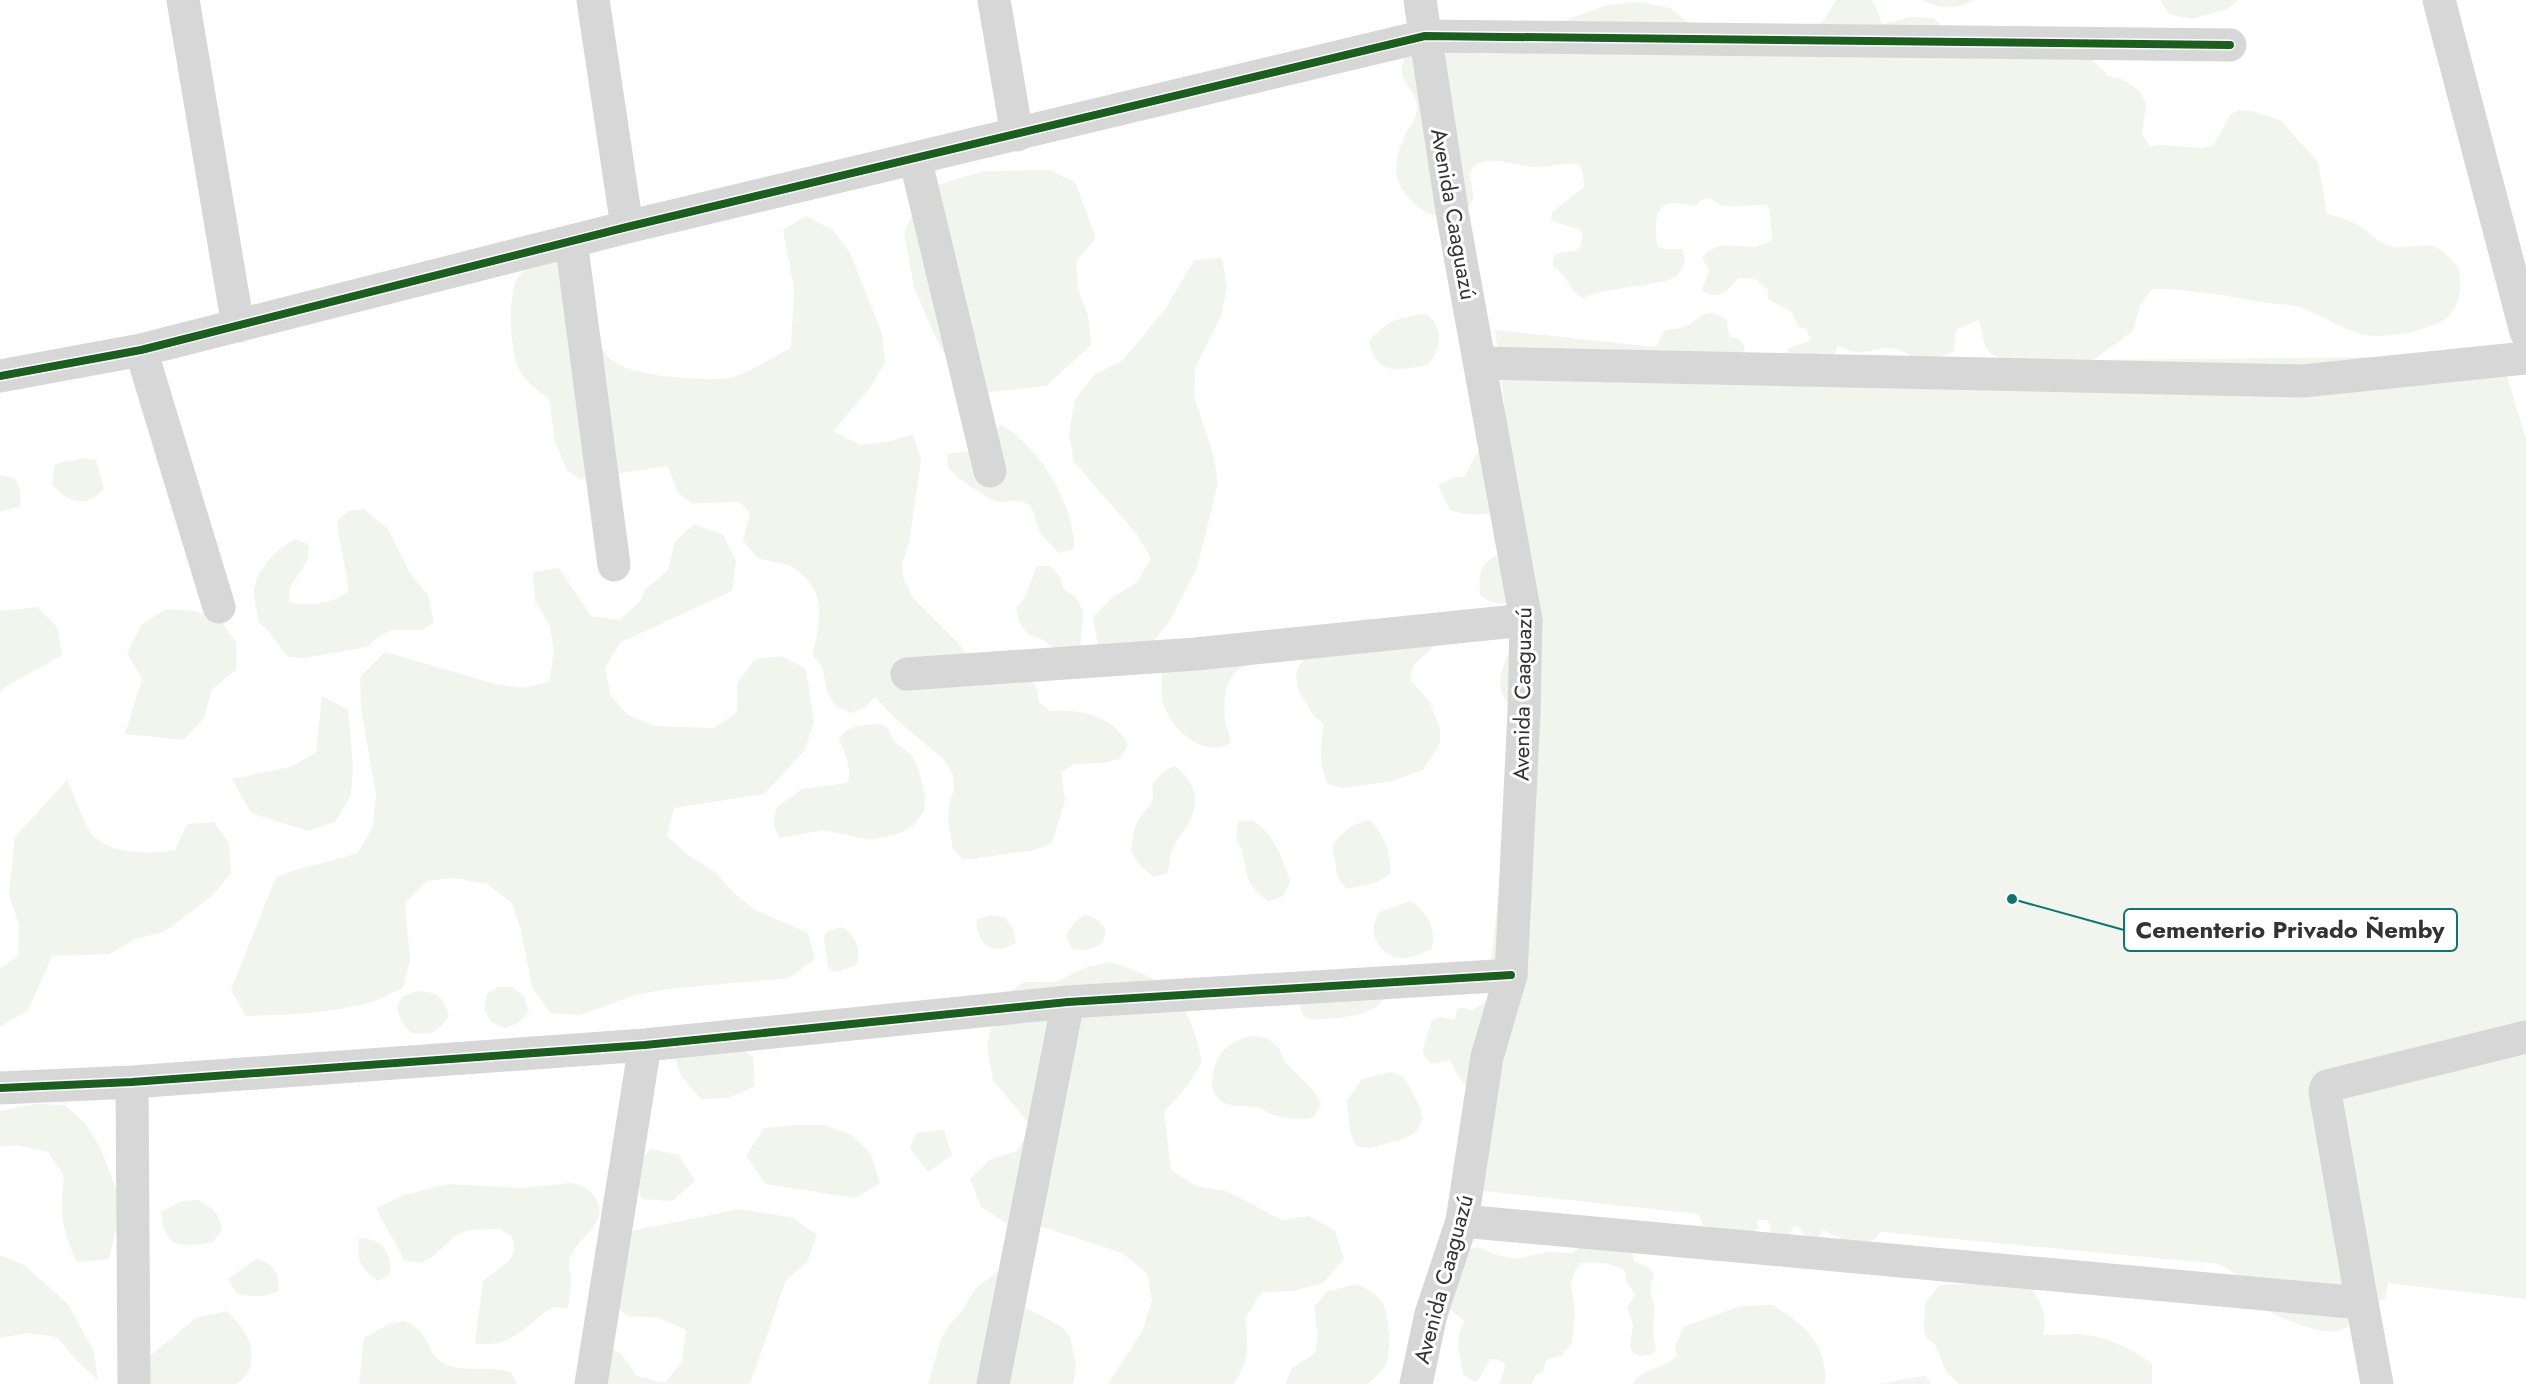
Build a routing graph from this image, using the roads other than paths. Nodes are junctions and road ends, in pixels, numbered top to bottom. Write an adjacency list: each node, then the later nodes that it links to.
1 (183, 0): 12 (street)
2 (593, 0): 10 (street)
3 (994, 0): 8 (street)
4 (1420, 0): 6 (street, Avenida Caaguazú)
5 (2439, 0): 13 (street)
6 (1425, 36): 7 (street); 8 (street); 16 (street, Avenida Caaguazú)
7 (2230, 45)
8 (1017, 135): 9 (street)
9 (915, 158): 10 (street); 18 (street)
10 (627, 227): 11 (street)
11 (571, 241): 12 (street); 19 (street)
12 (238, 326): 14 (street)
13 (2526, 332)
14 (141, 350): 17 (street); 20 (street)
15 (2526, 358): 16 (street)
16 (1480, 363): 21 (street, Avenida Caaguazú)
17 (0, 376)
18 (990, 471)
19 (614, 565)
20 (219, 608)
21 (1526, 620): 22 (street); 23 (street, Avenida Caaguazú)
22 (907, 674)
23 (1511, 975): 24 (street); 29 (street, Avenida Caaguazú)
24 (1068, 1002): 26 (street); 33 (street)
25 (2526, 1037): 30 (street)
26 (645, 1045): 27 (street); 32 (street)
27 (132, 1082): 28 (street); 31 (street)
28 (0, 1088)
29 (1462, 1221): 30 (street); 34 (street, Avenida Caaguazú)
30 (2362, 1304): 35 (street)
31 (134, 1384)
32 (591, 1384)
33 (993, 1384)
34 (1416, 1384)
35 (2377, 1384)

